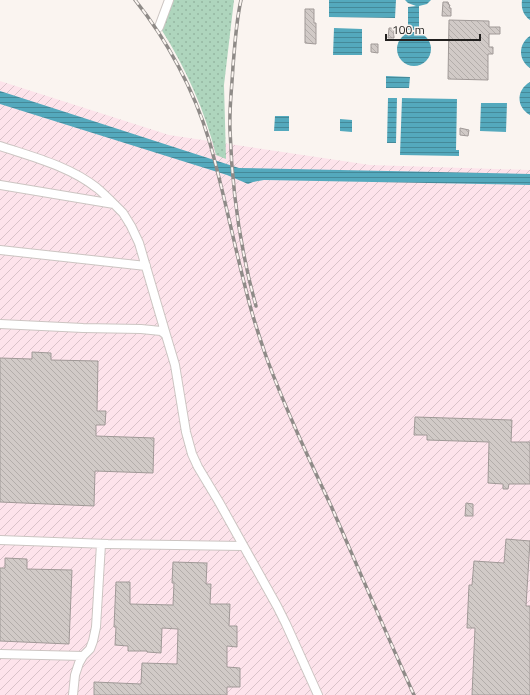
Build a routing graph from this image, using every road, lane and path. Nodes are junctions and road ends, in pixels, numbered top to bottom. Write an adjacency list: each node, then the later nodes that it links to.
1 (169, 0): 2 (street)
2 (159, 27)
3 (0, 146): 5 (street)
4 (0, 185): 5 (street)
5 (114, 204): 7 (street)
6 (0, 250): 7 (street)
7 (146, 266): 9 (street)
8 (0, 324): 9 (street)
9 (166, 335): 12 (street)
10 (0, 540): 11 (street)
11 (101, 544): 12 (street); 14 (street)
12 (243, 546): 16 (street)
13 (0, 654): 14 (street)
14 (83, 656): 15 (street)
15 (73, 695)
16 (318, 695)

